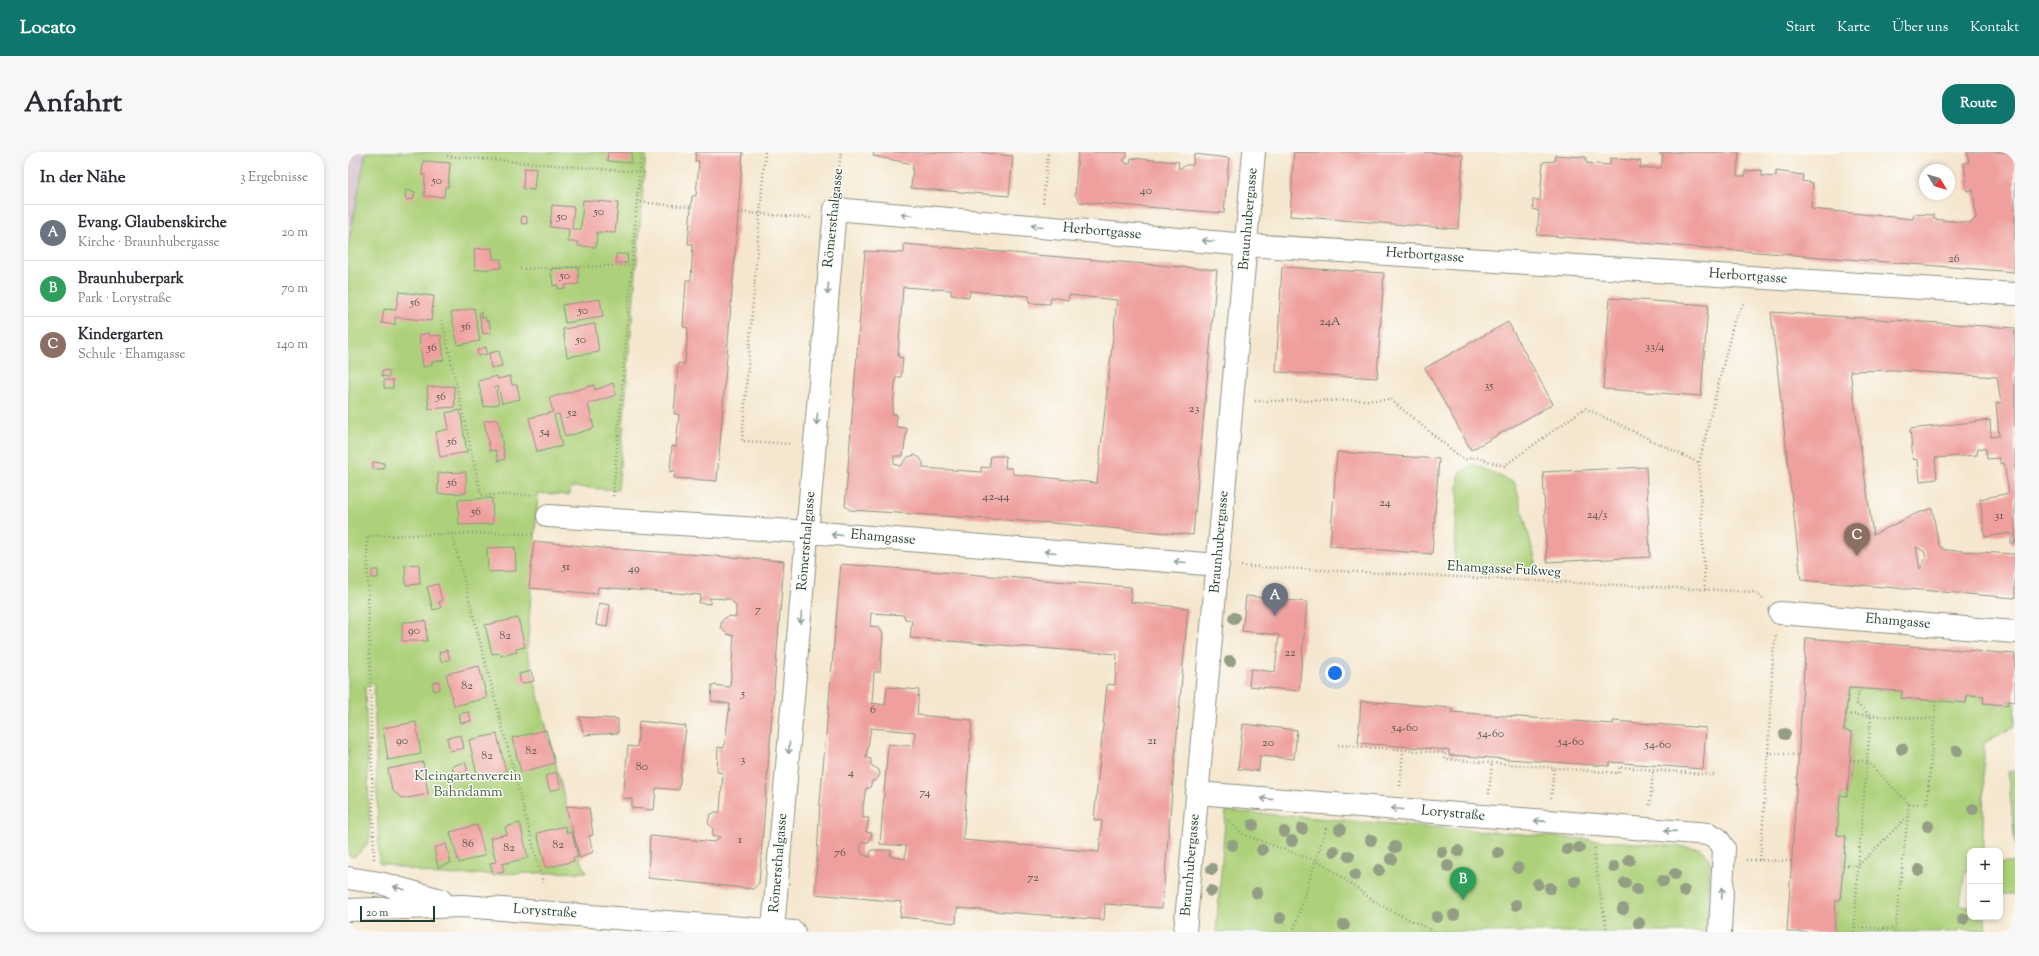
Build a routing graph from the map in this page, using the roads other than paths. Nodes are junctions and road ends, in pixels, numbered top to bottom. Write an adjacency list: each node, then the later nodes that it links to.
1 (1254, 152): 3 (street, Braunhubergasse)
2 (826, 214): 3 (street, Herbortgasse, one-way to 2); 6 (street, Römersthalgasse, one-way to 6)
3 (1247, 245): 4 (street, Herbortgasse); 7 (street, Braunhubergasse)
4 (2015, 294)
5 (548, 516): 6 (street, Ehamgasse)
6 (808, 532): 7 (street, Ehamgasse, one-way to 6); 14 (street, Römersthalgasse, one-way to 14)
7 (1218, 565): 10 (street, Braunhubergasse)
8 (1780, 613): 9 (street, Ehamgasse)
9 (2015, 632)
10 (1197, 793): 15 (street, Braunhubergasse); 16 (street, Lorystraße, one-way to 10)
11 (348, 878): 12 (street, Lorystraße, one-way to 11)
12 (463, 906): 13 (street, Lorystraße); 14 (street, Lorystraße)
13 (348, 910)
14 (784, 931)
15 (1185, 932)
16 (1720, 932)

